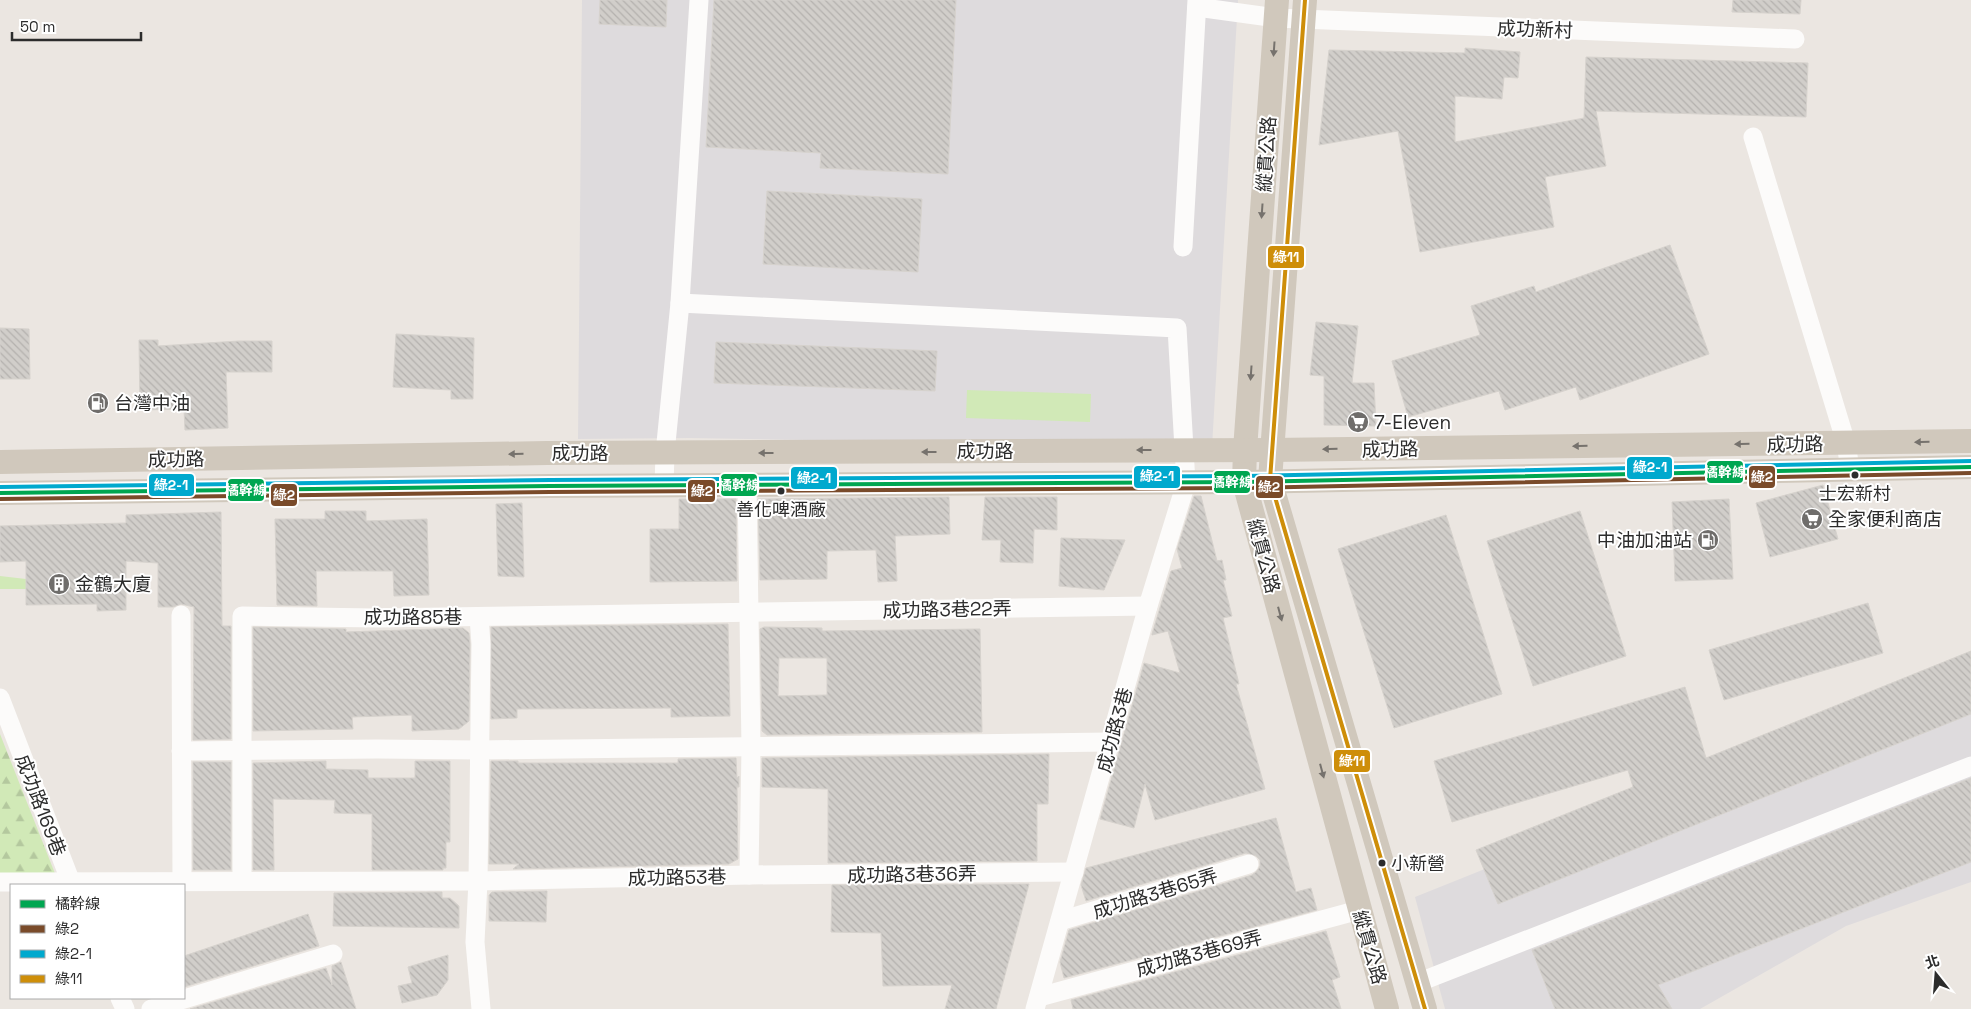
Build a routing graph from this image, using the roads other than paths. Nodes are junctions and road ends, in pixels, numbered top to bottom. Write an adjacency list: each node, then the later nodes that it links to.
1 (699, 0): 8 (street)
2 (1197, 3): 3 (street, 成功新村); 7 (street)
3 (1276, 9): 4 (street, 成功新村); 12 (main road, 縱貫公路, one-way to 12)
4 (1305, 10): 5 (street, 成功新村); 13 (main road, 縱貫公路)
5 (1795, 39)
6 (1753, 137): 10 (street)
7 (1182, 247)
8 (680, 303): 11 (street, 成功路3巷); 14 (street)
9 (1971, 441): 10 (main road, 成功路, one-way to 10)
10 (1846, 443): 13 (main road, 成功路, one-way to 13); 17 (street)
11 (1185, 450): 12 (main road, 成功路); 14 (main road, 成功路, one-way to 14); 19 (street, 成功路3巷)
12 (1245, 450): 13 (main road, 成功路); 20 (main road, 縱貫公路)
13 (1271, 450): 18 (main road, 縱貫公路)
14 (665, 453): 15 (main road, 成功路, one-way to 15); 22 (street)
15 (0, 462)
16 (1971, 468): 17 (main road, 成功路)
17 (1850, 469): 18 (main road, 成功路)
18 (1270, 480): 20 (main road, 成功路); 46 (main road, 縱貫公路)
19 (1186, 482): 20 (main road, 成功路); 21 (main road, 成功路); 24 (street, 成功路3巷)
20 (1244, 482): 43 (main road, 縱貫公路, one-way to 43)
21 (746, 485): 22 (main road, 成功路); 25 (street, 成功路53巷)
22 (664, 486): 23 (main road, 成功路)
23 (0, 493)
24 (1148, 606): 25 (street, 成功路3巷22弄); 29 (street, 成功路3巷)
25 (747, 612): 27 (street); 30 (street, 成功路53巷)
26 (181, 615): 32 (street)
27 (479, 617): 31 (street, 成功路85巷); 33 (street, 成功路85巷)
28 (0, 698): 42 (street, 成功路169巷)
29 (1110, 742): 30 (street); 36 (street, 成功路3巷)
30 (751, 747): 31 (street); 37 (street, 成功路53巷)
31 (479, 750): 33 (street); 40 (street, 成功路85巷)
32 (181, 751): 33 (street); 38 (street)
33 (242, 751): 39 (street)
34 (1971, 766): 46 (street)
35 (1249, 864): 44 (street, 成功路3巷65弄)
36 (1074, 872): 37 (street, 成功路3巷36弄); 44 (street, 成功路3巷)
37 (749, 875): 40 (street, 成功路53巷)
38 (182, 881): 39 (street, 成功路53巷); 42 (street, 成功路53巷)
39 (242, 881): 40 (street, 成功路53巷)
40 (478, 881): 51 (street, 成功路85巷)
41 (0, 882): 42 (street, 成功路53巷)
42 (71, 883)
43 (1359, 910): 49 (street, 成功路3巷69弄); 52 (main road, 縱貫公路)
44 (1060, 921): 49 (street, 成功路3巷)
45 (334, 954): 48 (street)
46 (1417, 983): 53 (main road, 縱貫公路)
47 (184, 999): 50 (street)
48 (185, 999)
49 (1037, 1003)
50 (151, 1009)
51 (480, 1009)
52 (1387, 1009)
53 (1425, 1009)

